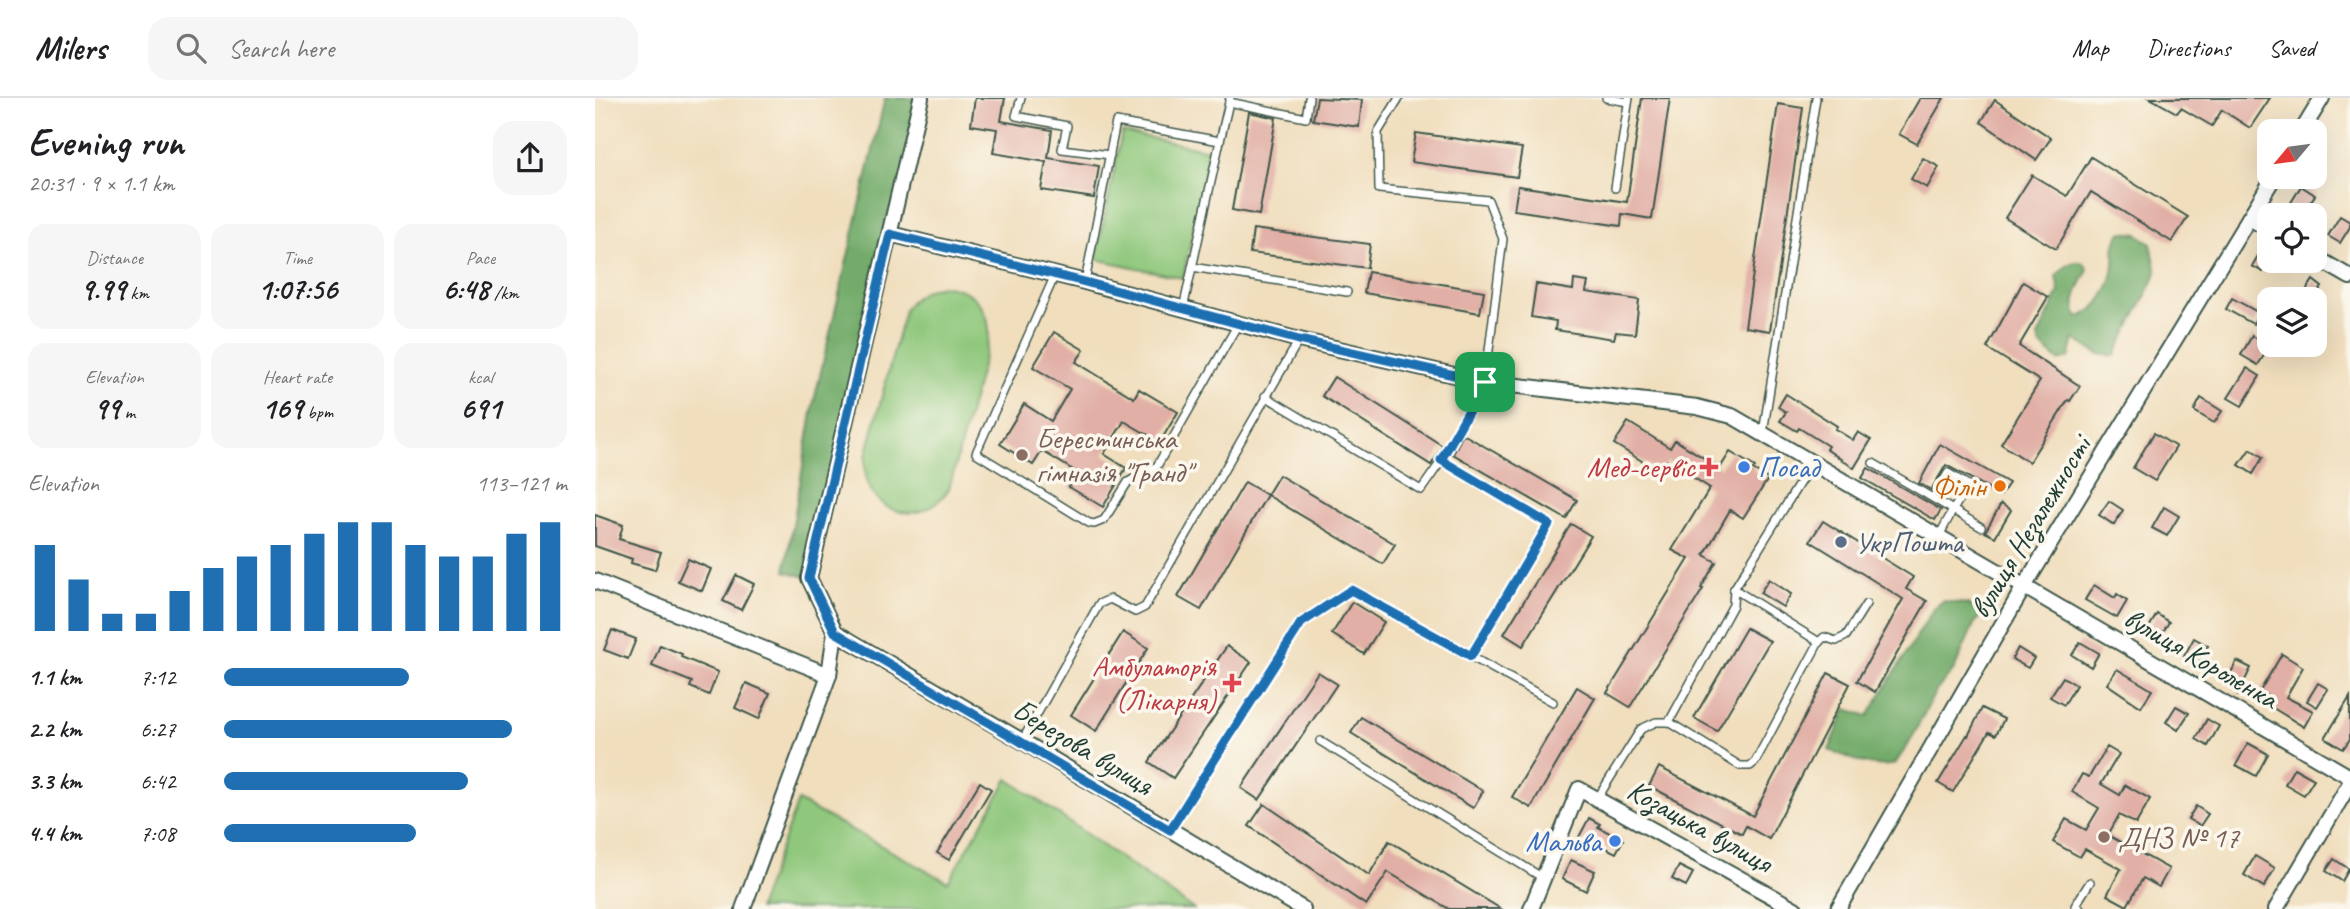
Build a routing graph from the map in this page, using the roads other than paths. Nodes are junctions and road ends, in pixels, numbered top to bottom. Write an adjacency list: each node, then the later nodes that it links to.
1 (921, 98): 17 (street)
2 (1021, 98): 12 (lane)
3 (1309, 98): 8 (lane)
4 (1399, 98): 27 (lane)
5 (1607, 98): 9 (lane)
6 (1816, 98): 29 (lane)
7 (2322, 98): 10 (street)
8 (1229, 100): 11 (lane)
9 (1629, 100): 13 (lane)
10 (2309, 119)
11 (1220, 142): 12 (lane); 19 (lane)
12 (1110, 156): 22 (lane)
13 (1615, 188)
14 (2267, 189): 15 (street, вулиця Незалежності)
15 (2249, 218): 16 (street); 38 (street, вулиця Незалежності)
16 (2257, 223)
17 (890, 234): 20 (street, вулиця Короленка); 41 (street)
18 (2327, 264): 21 (street)
19 (1192, 267): 23 (lane); 24 (lane)
20 (1055, 275): 22 (street, вулиця Короленка); 25 (lane)
21 (2350, 277)
22 (1085, 282): 24 (street, вулиця Короленка)
23 (1347, 292)
24 (1183, 310): 25 (street, вулиця Короленка)
25 (1238, 324): 26 (street, вулиця Короленка)
26 (1299, 340): 27 (street, вулиця Короленка); 28 (lane)
27 (1485, 382): 29 (street, вулиця Короленка); 30 (lane)
28 (1265, 396): 30 (lane); 47 (lane)
29 (1763, 433): 31 (street, вулиця Короленка)
30 (1441, 460): 43 (lane)
31 (1812, 463): 36 (street, вулиця Короленка); 39 (lane)
32 (1873, 463): 33 (lane)
33 (1933, 498): 34 (lane); 34 (lane)
34 (1953, 510): 35 (lane); 36 (lane)
35 (1982, 527)
36 (1939, 536): 38 (street, вулиця Короленка)
37 (595, 581): 44 (street)
38 (2025, 585): 49 (street, вулиця Короленка); 59 (street, вулиця Незалежності)
39 (1734, 589): 42 (lane); 46 (lane)
40 (1866, 604): 42 (lane)
41 (835, 632): 44 (street); 47 (street, Березова вулиця)
42 (1818, 642): 46 (lane)
43 (1471, 656): 45 (lane); 52 (lane)
44 (829, 675): 55 (street)
45 (1553, 702)
46 (1669, 722): 51 (lane)
47 (1022, 741): 52 (street, Березова вулиця)
48 (1320, 741): 53 (lane)
49 (2350, 777)
50 (2350, 783): 61 (street)
51 (1598, 799): 53 (street, Козацька вулиця); 58 (street, Козацька вулиця)
52 (1170, 830): 56 (street, Березова вулиця)
53 (1544, 879): 57 (street)
54 (2090, 882): 60 (lane)
55 (743, 909)
56 (1303, 909)
57 (1531, 909)
58 (1795, 909)
59 (1838, 909)
60 (2080, 909)
61 (2276, 909)

